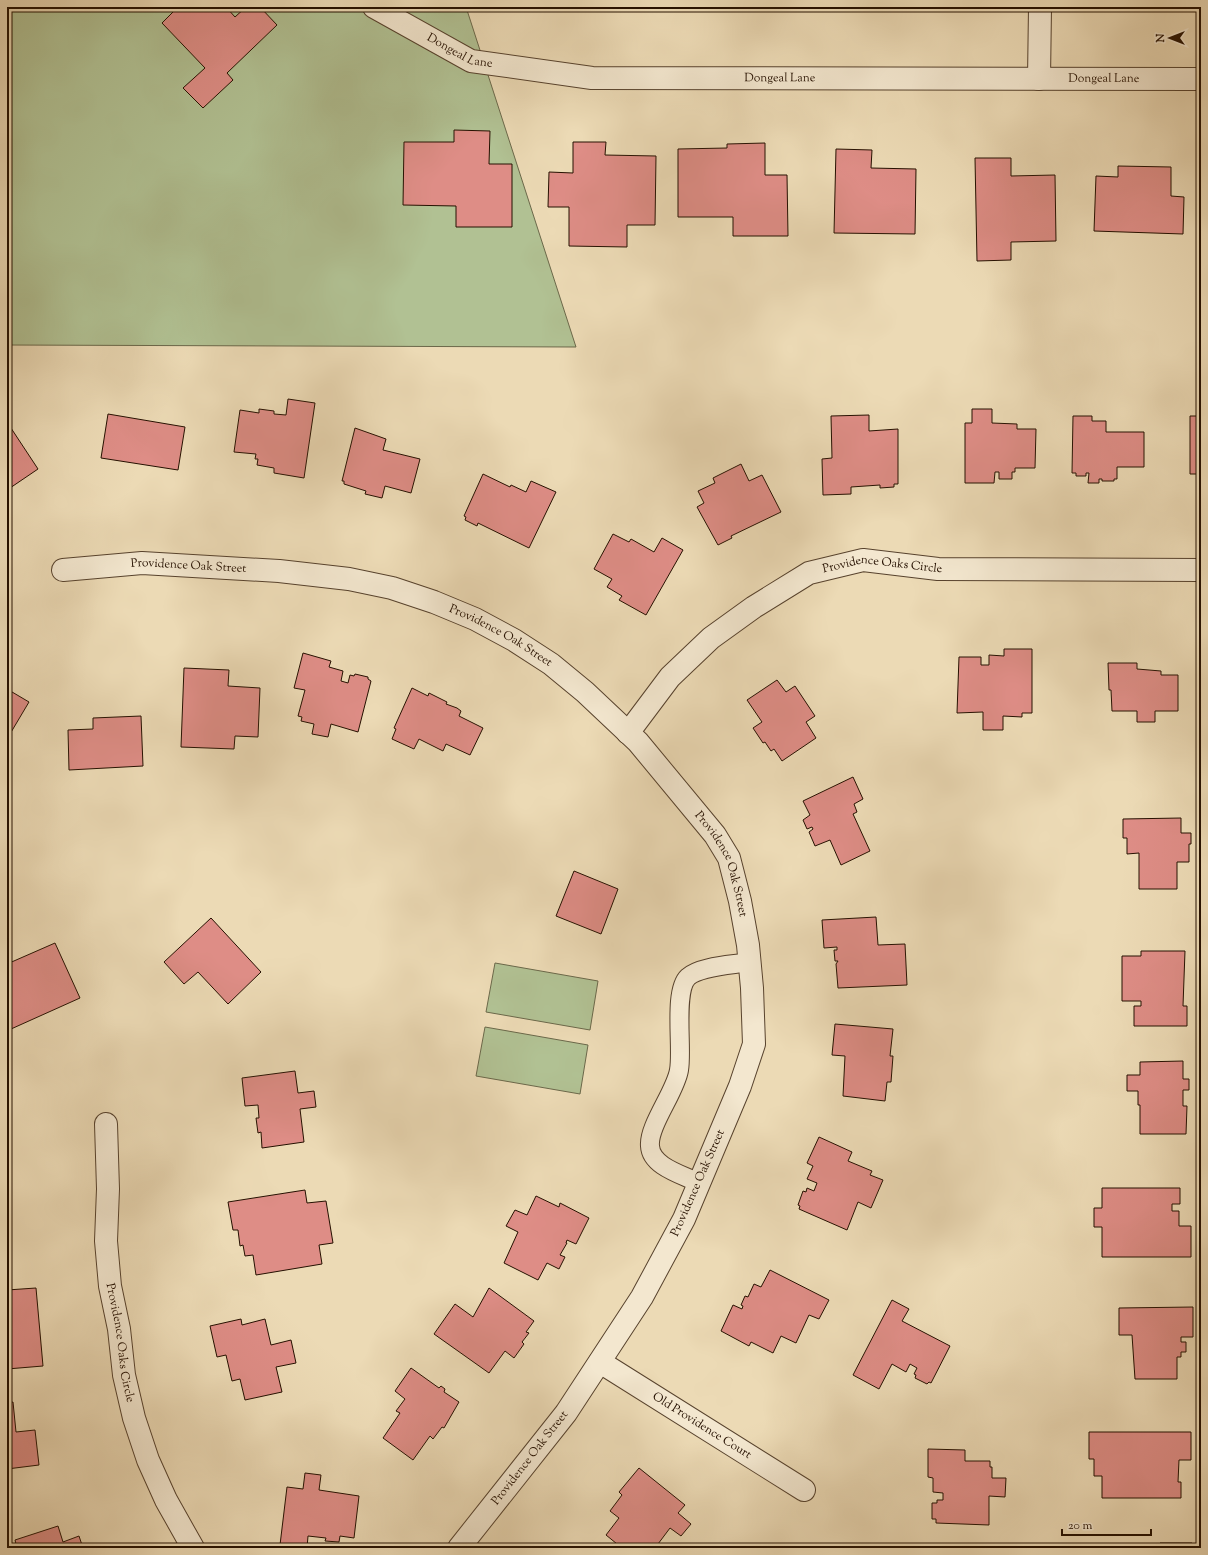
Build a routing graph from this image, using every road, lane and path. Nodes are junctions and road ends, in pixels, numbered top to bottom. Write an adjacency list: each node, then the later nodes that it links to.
1 (374, 7): 3 (street, Dongeal Lane)
2 (1040, 7): 3 (street)
3 (1039, 79): 4 (street, Dongeal Lane)
4 (1201, 79)
5 (63, 570): 7 (street, Providence Oak Street)
6 (1201, 570): 7 (street, Providence Oaks Circle)
7 (628, 733): 8 (street, Providence Oak Street)
8 (750, 962): 10 (street, Providence Oak Street); 10 (lane)
9 (106, 1124): 13 (street, Providence Oaks Circle)
10 (699, 1183): 11 (street, Providence Oak Street)
11 (600, 1362): 12 (street, Old Providence Court); 14 (street, Providence Oak Street)
12 (804, 1490)
13 (193, 1548)
14 (459, 1548)

